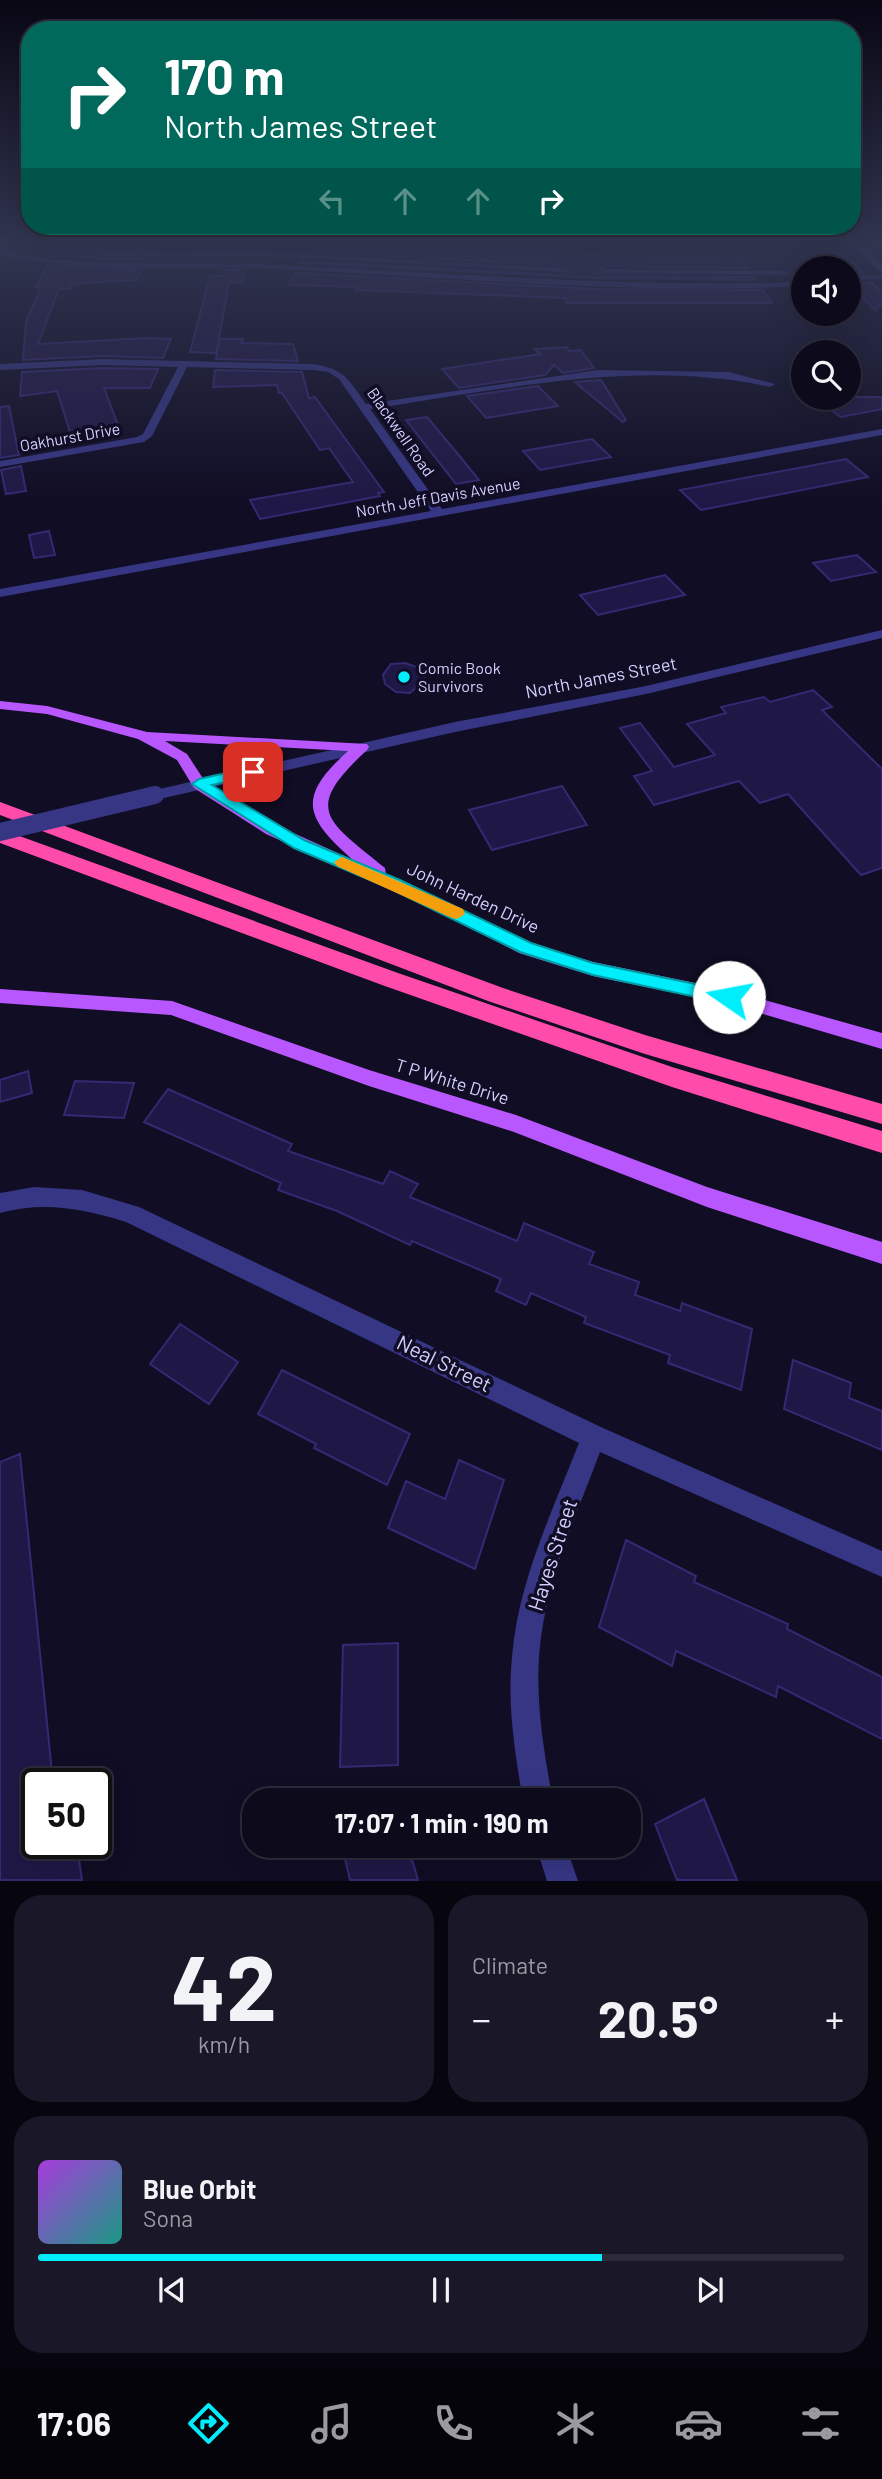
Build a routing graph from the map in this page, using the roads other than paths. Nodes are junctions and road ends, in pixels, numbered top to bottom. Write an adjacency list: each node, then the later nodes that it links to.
1 (184, 364): 2 (street, Blackwell Road); 4 (street, Blackwell Road); 6 (street, Oakhurst Drive)
2 (0, 367)
3 (770, 384): 4 (street)
4 (365, 407): 7 (street, Blackwell Road)
5 (882, 432): 7 (street, North Jeff Davis Avenue)
6 (0, 464)
7 (438, 512): 8 (street, North Jeff Davis Avenue)
8 (0, 593)
9 (882, 635): 12 (street, North James Street)
10 (0, 705): 11 (main road, John Harden Drive)
11 (143, 736): 12 (main road); 13 (main road, John Harden Drive)
12 (362, 747): 13 (street, North James Street); 16 (main road)
13 (199, 784): 15 (street, North James Street, bridge); 16 (main road, John Harden Drive)
14 (0, 807): 19 (highway)
15 (0, 834): 20 (highway)
16 (394, 884): 18 (main road, John Harden Drive)
17 (0, 996): 22 (main road, T P White Drive)
18 (882, 1041)
19 (882, 1114)
20 (882, 1142)
21 (0, 1203): 23 (street, Neal Street)
22 (882, 1253)
23 (594, 1437): 24 (street, Neal Street); 25 (street, Hayes Street)
24 (882, 1564)
25 (536, 1788)
26 (555, 1858): 27 (street)
27 (563, 1881)

